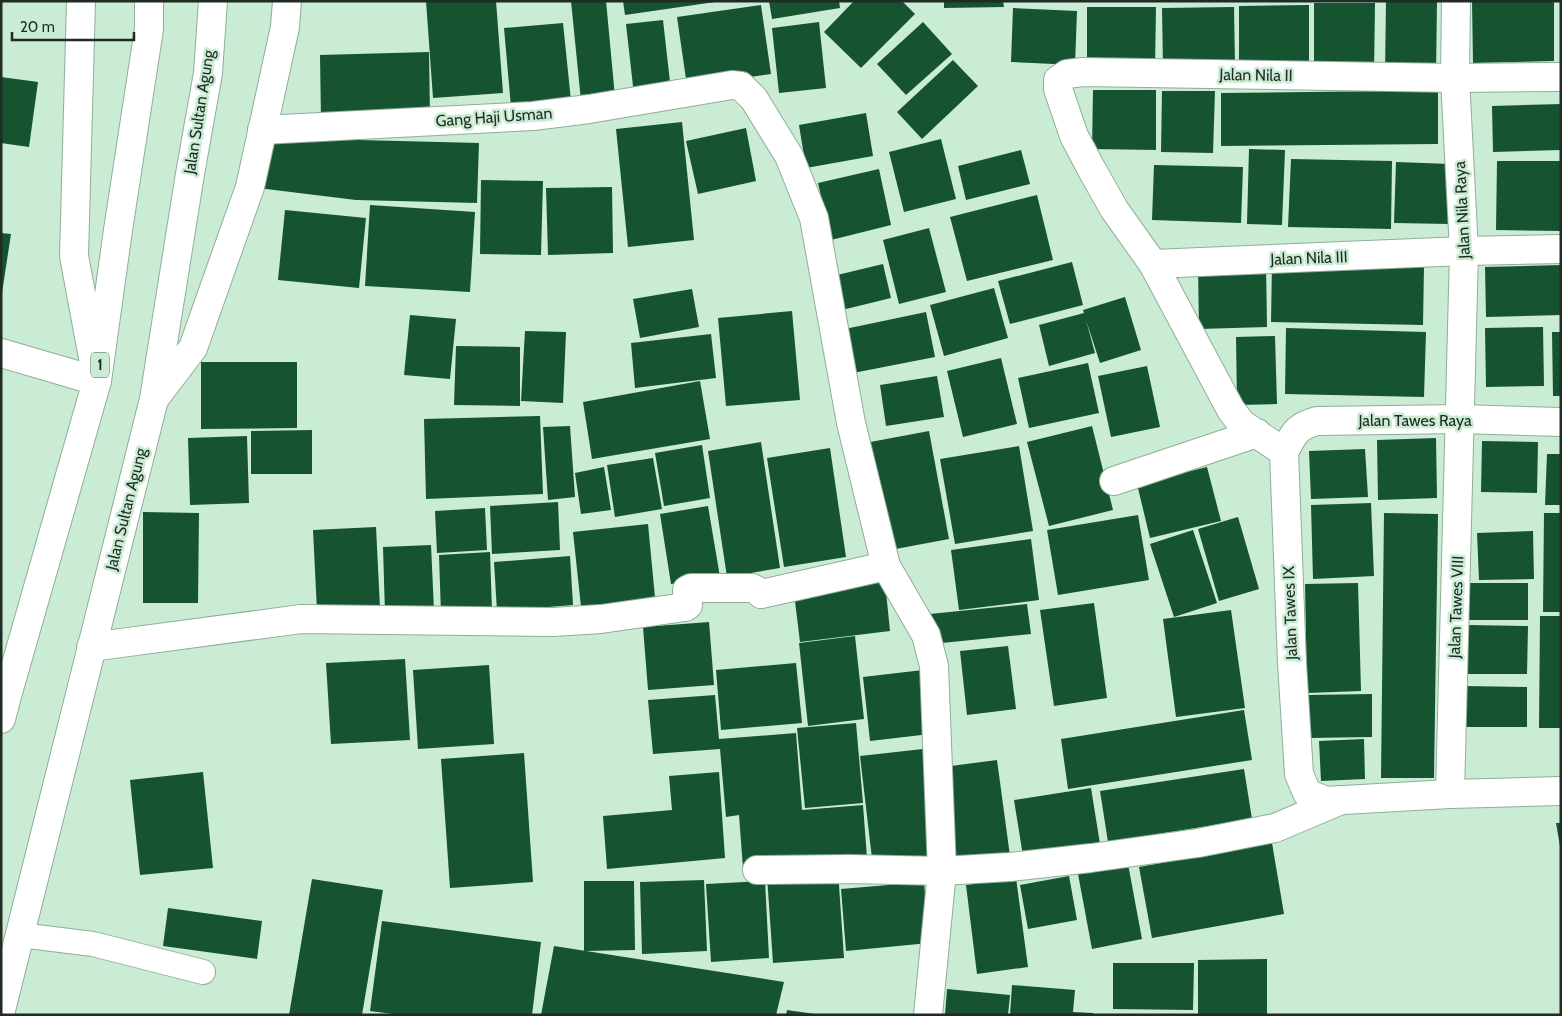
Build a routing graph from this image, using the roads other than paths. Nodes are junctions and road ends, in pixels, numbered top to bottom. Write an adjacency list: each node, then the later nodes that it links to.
1 (81, 1): 13 (main road)
2 (149, 1): 13 (main road, 1)
3 (213, 1): 14 (main road, Jalan Sultan Agung)
4 (287, 1): 8 (main road)
5 (1456, 1): 7 (main road, Jalan Nila Raya)
6 (1561, 77): 7 (main road, Jalan Nila II)
7 (1455, 78): 10 (main road, Jalan Nila Raya); 11 (main road, Jalan Nila II)
8 (262, 130): 14 (main road); 20 (main road, Gang Haji Usman)
9 (1561, 249): 10 (main road, Jalan Nila III)
10 (1464, 251): 11 (main road, Jalan Nila III); 15 (main road, Jalan Nila Raya)
11 (1153, 264): 17 (main road)
12 (1, 353): 13 (main road)
13 (97, 381): 22 (main road, 1)
14 (154, 399): 21 (main road, Jalan Sultan Agung)
15 (1461, 420): 16 (main road, Jalan Tawes Raya); 18 (main road, Jalan Tawes Raya); 24 (main road, Jalan Tawes VIII)
16 (1561, 422)
17 (1257, 433): 18 (main road); 19 (main road)
18 (1284, 452): 25 (main road, Jalan Tawes IX)
19 (1114, 481)
20 (886, 566): 21 (main road); 27 (main road)
21 (92, 647): 28 (main road, Jalan Sultan Agung)
22 (3, 703)
23 (1561, 791): 24 (main road)
24 (1450, 794): 25 (main road)
25 (1340, 800): 27 (main road)
26 (757, 870): 27 (main road)
27 (942, 871): 31 (main road)
28 (11, 934): 29 (lane); 30 (main road, Jalan Sultan Agung)
29 (202, 972)
30 (1, 1010)
31 (928, 1015)

